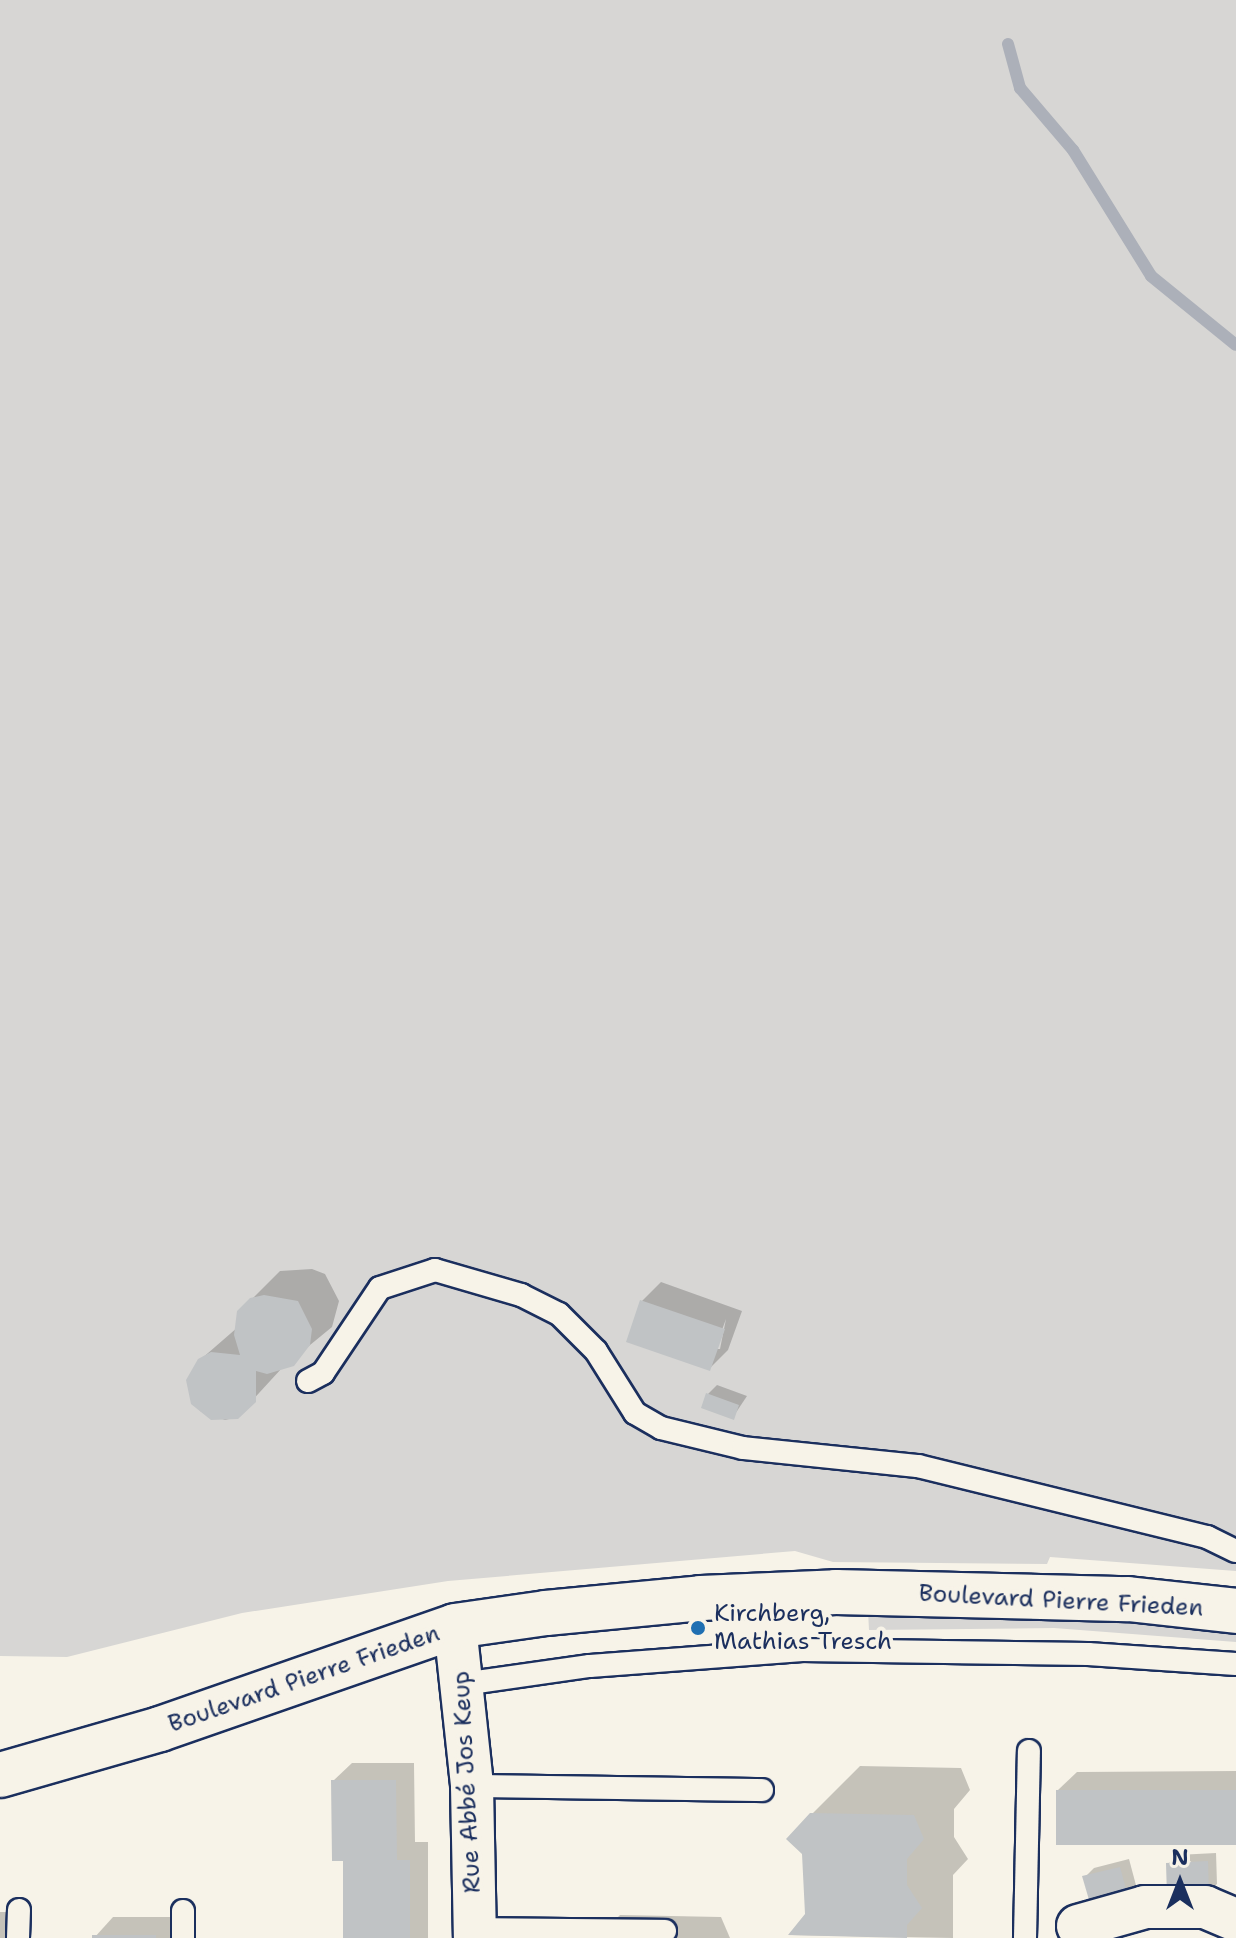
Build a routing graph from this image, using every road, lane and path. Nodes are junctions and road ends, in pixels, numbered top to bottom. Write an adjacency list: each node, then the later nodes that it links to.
1 (308, 1381): 2 (lane)
2 (1236, 1551)
3 (1236, 1611): 4 (main road, Boulevard Pierre Frieden)
4 (455, 1626): 6 (street, Rue Abbé Jos Keup); 8 (main road, Boulevard Pierre Frieden)
5 (1236, 1664): 6 (lane)
6 (463, 1684): 9 (street, Rue Abbé Jos Keup)
7 (1029, 1751): 18 (lane)
8 (0, 1775)
9 (472, 1786): 10 (lane); 15 (street, Rue Abbé Jos Keup)
10 (762, 1790)
11 (19, 1910): 16 (lane)
12 (183, 1911): 17 (lane)
13 (1236, 1920): 19 (street)
14 (665, 1931): 15 (lane)
15 (475, 1933)
16 (18, 1938)
17 (183, 1938)
18 (1025, 1938)
19 (1111, 1938)

